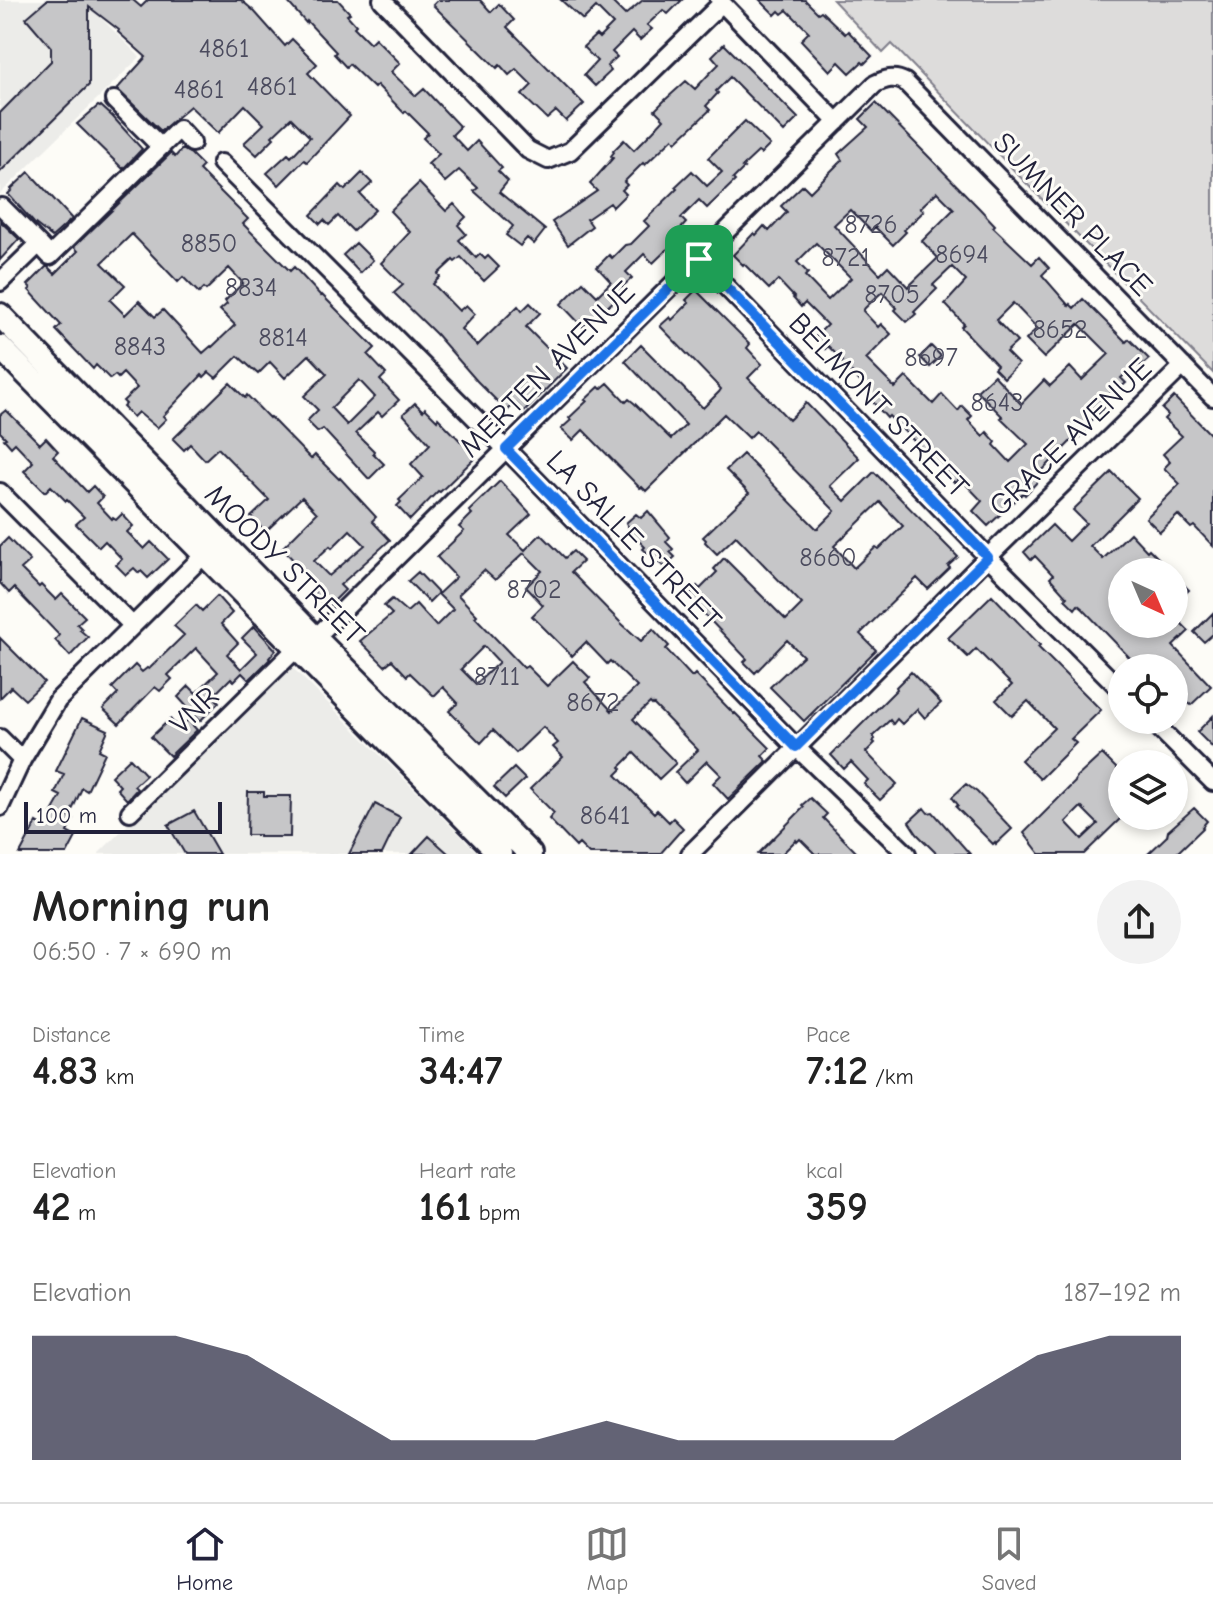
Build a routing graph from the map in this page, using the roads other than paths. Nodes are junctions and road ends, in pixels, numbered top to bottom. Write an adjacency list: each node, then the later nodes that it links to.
1 (382, 0): 2 (street)
2 (720, 2): 5 (street)
3 (890, 78): 5 (street, MERTEN AVENUE); 15 (street, SUMNER PLACE)
4 (114, 100): 7 (street)
5 (837, 122): 11 (street, MERTEN AVENUE)
6 (192, 143): 7 (street)
7 (161, 147): 10 (street)
8 (221, 163): 17 (street, LA SALLE STREET)
9 (2, 207): 10 (street)
10 (39, 244): 12 (street)
11 (699, 259): 17 (street, MERTEN AVENUE); 20 (street, BELMONT STREET)
12 (0, 282)
13 (0, 315): 19 (main road, MOODY STREET)
14 (0, 347): 19 (main road, MOODY STREET)
15 (1183, 366): 16 (street, SUMNER PLACE); 20 (street, GRACE AVENUE)
16 (1213, 397)
17 (506, 449): 22 (street, MERTEN AVENUE); 26 (street, LA SALLE STREET)
18 (0, 492): 21 (street)
19 (212, 547): 21 (street); 22 (main road, MOODY STREET)
20 (988, 557): 23 (street, BELMONT STREET); 26 (street, GRACE AVENUE)
21 (132, 625): 27 (street)
22 (306, 643): 30 (street, VNR); 31 (main road, MOODY STREET); 32 (main road, MOODY STREET)
23 (1108, 677)
24 (1165, 734): 28 (street)
25 (0, 738): 27 (street)
26 (796, 747): 33 (street, GRACE AVENUE); 34 (street, LA SALLE STREET)
27 (22, 760): 29 (street)
28 (1213, 782)
29 (0, 807)
30 (130, 812)
31 (500, 854)
32 (530, 854)
33 (690, 854)
34 (907, 854)

